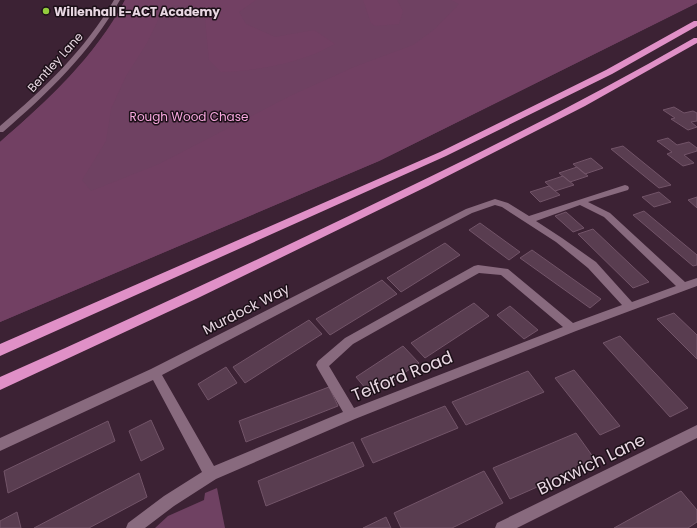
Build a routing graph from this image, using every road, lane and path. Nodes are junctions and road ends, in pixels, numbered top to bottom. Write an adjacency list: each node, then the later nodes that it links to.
1 (117, 0): 4 (street, Bentley Lane)
2 (697, 22): 12 (highway)
3 (697, 40): 14 (highway)
4 (0, 130)
5 (626, 188): 6 (street)
6 (580, 202): 7 (street); 9 (street)
7 (529, 220): 10 (street); 13 (street, Murdock Way)
8 (697, 282): 9 (street, Telford Road)
9 (684, 287): 10 (street, Telford Road)
10 (630, 307): 11 (street, Telford Road)
11 (572, 328): 15 (street, Telford Road); 15 (street)
12 (0, 350)
13 (155, 373): 17 (street, Murdock Way); 18 (street)
14 (0, 384)
15 (351, 415): 18 (street, Telford Road)
16 (697, 431): 20 (street, Bloxwich Lane)
17 (0, 445)
18 (211, 474): 19 (street, Telford Road)
19 (133, 528)
20 (502, 528)

